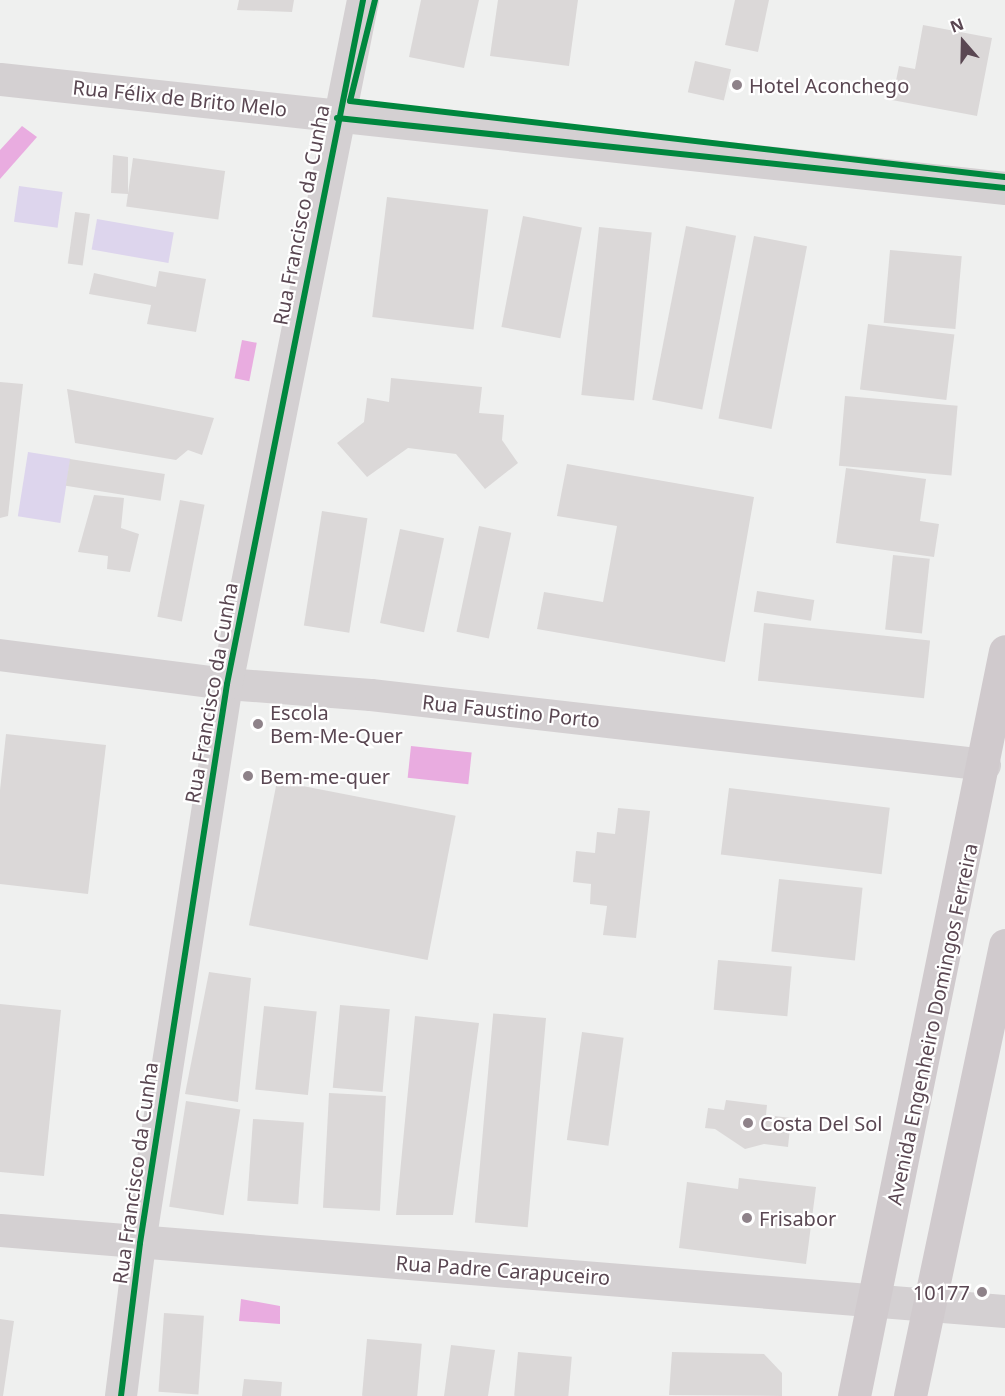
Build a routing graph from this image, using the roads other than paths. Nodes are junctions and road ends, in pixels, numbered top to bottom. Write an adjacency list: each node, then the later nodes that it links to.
1 (363, 0): 3 (street, Rua Francisco da Cunha)
2 (0, 79): 3 (street, Rua Félix de Brito Melo)
3 (337, 118): 4 (street, Rua Félix de Brito Melo); 7 (street, Rua Francisco da Cunha)
4 (1005, 188)
5 (1005, 651): 8 (main road, Avenida Engenheiro Domingos Ferreira)
6 (0, 655): 7 (street, Rua Faustino Porto)
7 (227, 684): 8 (street, Rua Faustino Porto); 11 (street, Rua Francisco da Cunha)
8 (986, 765): 12 (main road, Avenida Engenheiro Domingos Ferreira)
9 (1005, 945): 13 (main road)
10 (0, 1230): 11 (street, Rua Padre Carapuceiro)
11 (140, 1243): 12 (street, Rua Padre Carapuceiro); 15 (street, Rua Francisco da Cunha)
12 (875, 1298): 13 (street, Rua Padre Carapuceiro); 16 (main road, Avenida Engenheiro Domingos Ferreira)
13 (930, 1304): 14 (street, Rua Padre Carapuceiro); 17 (main road)
14 (1005, 1311)
15 (121, 1396)
16 (854, 1396)
17 (910, 1396)

